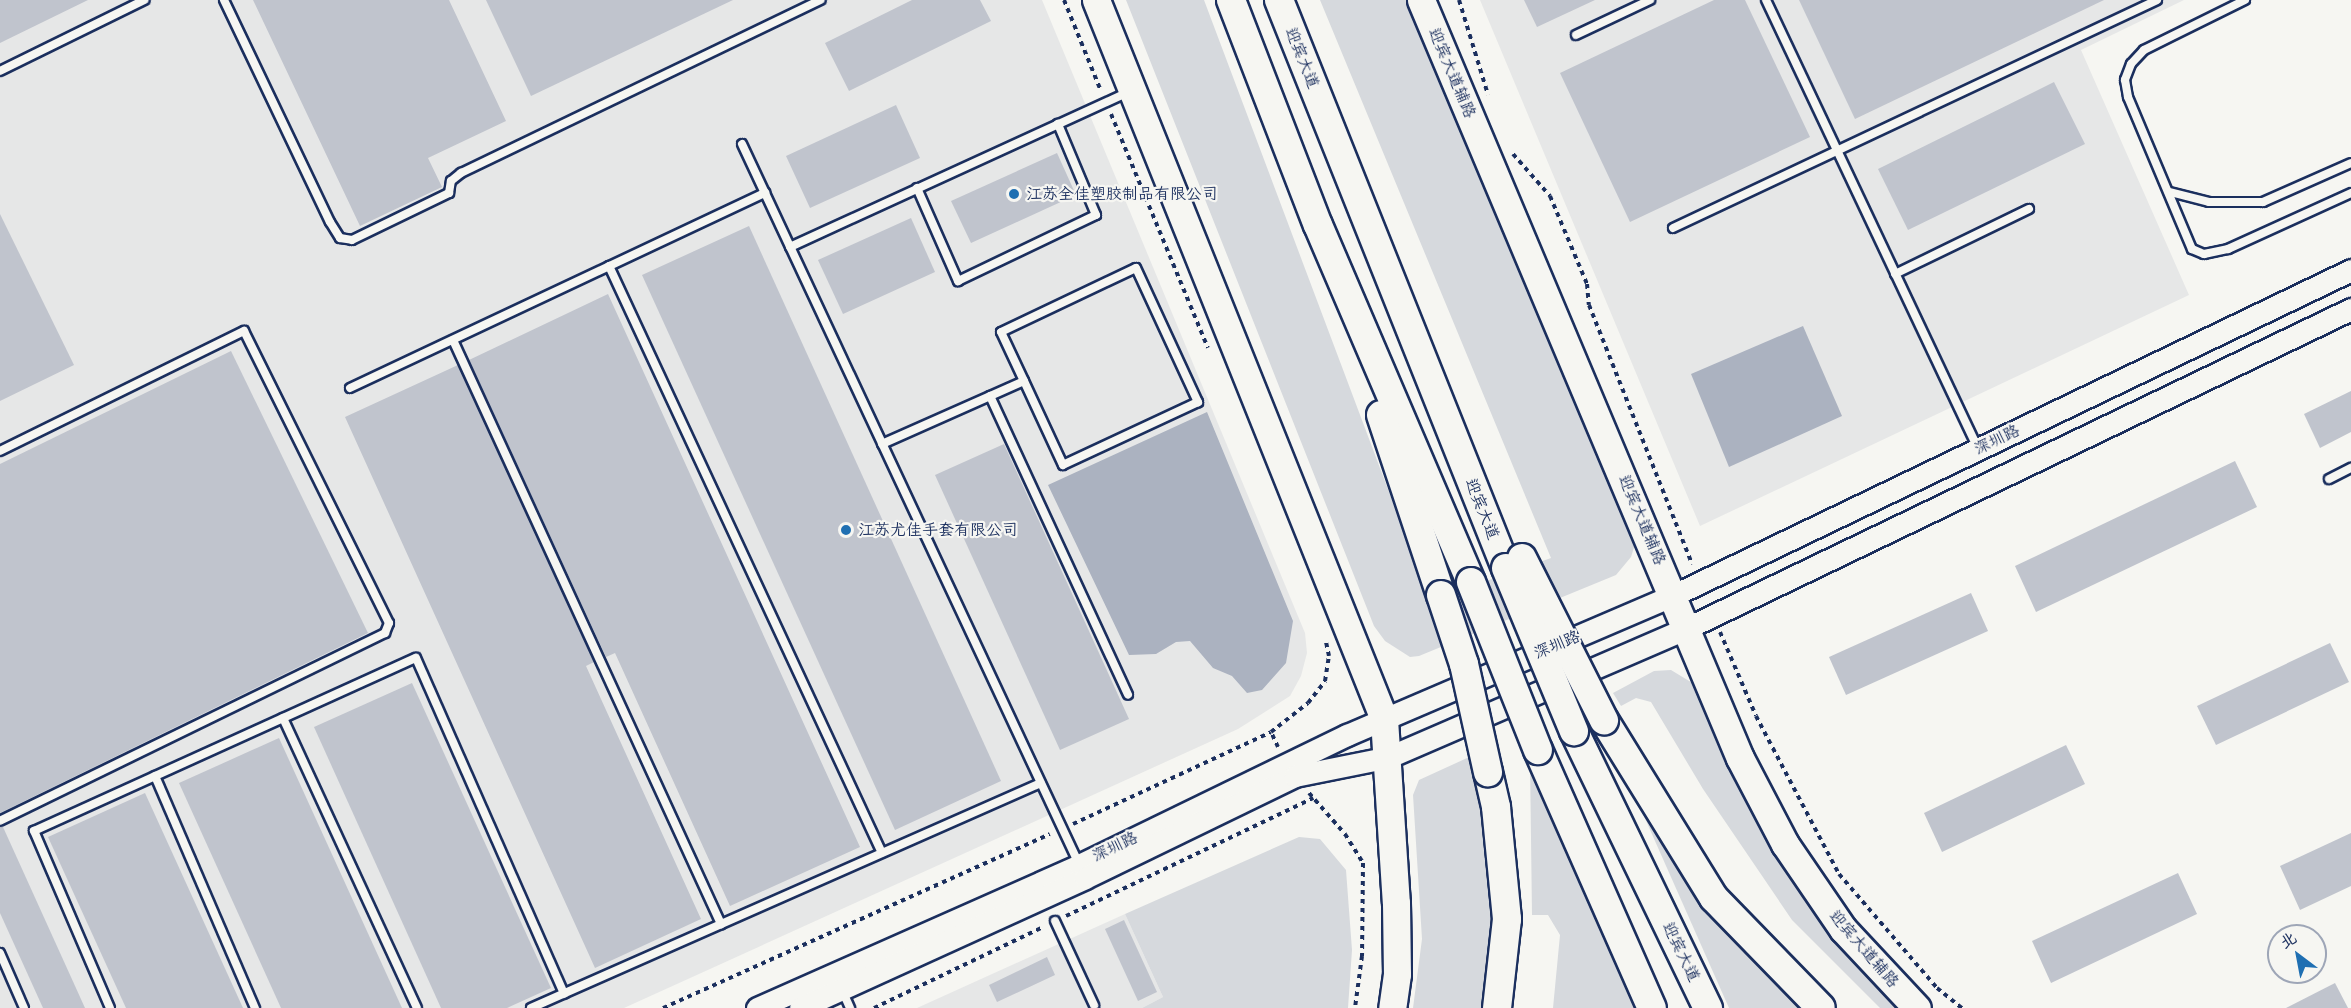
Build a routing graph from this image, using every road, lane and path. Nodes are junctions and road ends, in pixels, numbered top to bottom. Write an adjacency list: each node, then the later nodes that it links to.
1 (144, 0): 15 (lane)
2 (224, 0): 3 (lane)
3 (821, 0)
4 (1064, 0): 18 (path)
5 (1096, 0): 16 (main road)
6 (1231, 0): 29 (highway)
7 (1280, 0): 46 (highway, 迎宾大道)
8 (1421, 0): 48 (main road, 迎宾大道辅路)
9 (1459, 0): 17 (path)
10 (1650, 0): 14 (lane)
11 (1766, 0): 22 (lane)
12 (2157, 0): 22 (lane)
13 (2246, 0): 25 (lane)
14 (1576, 35)
15 (0, 70)
16 (1132, 90): 18 (lane); 54 (main road)
17 (1489, 97)
18 (1106, 102): 19 (lane); 37 (path)
19 (1058, 124): 24 (lane); 24 (lane)
20 (742, 144): 26 (lane)
21 (1509, 145): 47 (path)
22 (1837, 151): 30 (lane); 34 (lane)
23 (2351, 163): 25 (lane)
24 (917, 189): 31 (lane)
25 (2170, 192): 27 (lane)
26 (765, 193): 31 (lane); 32 (lane)
27 (2351, 193)
28 (2029, 209): 34 (lane)
29 (1318, 225): 82 (highway, bridge); 83 (highway, bridge)
30 (1673, 228)
31 (790, 247): 41 (lane)
32 (609, 266): 36 (lane); 63 (lane)
33 (2351, 270): 42 (street, 深圳路)
34 (1895, 274): 42 (lane)
35 (2351, 309): 49 (street, 深圳路)
36 (453, 340): 39 (lane); 66 (lane)
37 (1210, 353)
38 (1024, 381): 38 (lane); 40 (lane)
39 (350, 388)
40 (990, 396): 41 (lane); 52 (lane)
41 (882, 444): 59 (lane)
42 (1978, 449): 47 (street, 深圳路)
43 (0, 451): 61 (lane)
44 (2351, 468): 45 (lane)
45 (2329, 478)
46 (1514, 563): 84 (highway, 迎宾大道, bridge); 85 (highway, bridge)
47 (1699, 583): 48 (street, 深圳路)
48 (1674, 595): 50 (main road, 迎宾大道辅路); 54 (street, 深圳路)
49 (1713, 616): 50 (street, 深圳路); 87 (path)
50 (1687, 628): 56 (street, 深圳路); 86 (main road, 迎宾大道辅路)
51 (1325, 636): 55 (path)
52 (1128, 696)
53 (283, 718): 58 (lane); 69 (lane); 74 (lane)
54 (1384, 719): 56 (main road); 57 (street, 深圳路)
55 (1271, 732): 57 (path); 62 (path)
56 (1389, 757): 57 (street, 深圳路); 81 (main road)
57 (1290, 770): 60 (path); 64 (street, 深圳路)
58 (155, 776): 72 (lane); 73 (lane)
59 (1041, 783): 62 (lane); 63 (lane)
60 (1313, 798): 65 (path); 80 (path)
61 (0, 821)
62 (1062, 829): 64 (lane); 76 (path)
63 (882, 853): 66 (lane)
64 (1082, 872): 68 (street, 深圳路)
65 (1055, 921): 70 (lane); 79 (path)
66 (721, 924): 69 (lane)
67 (0, 953): 71 (lane)
68 (842, 990): 77 (street, 深圳路); 78 (street, 深圳路)
69 (564, 994): 75 (lane)
70 (1094, 1005)
71 (24, 1008)
72 (110, 1008)
73 (255, 1008)
74 (417, 1008)
75 (531, 1008)
76 (663, 1008)
77 (757, 1008)
78 (800, 1008)
79 (874, 1008)
80 (1355, 1008)
81 (1392, 1008)
82 (1497, 1008)
83 (1652, 1008)
84 (1708, 1008)
85 (1821, 1008)
86 (1917, 1008)
87 (1962, 1008)

